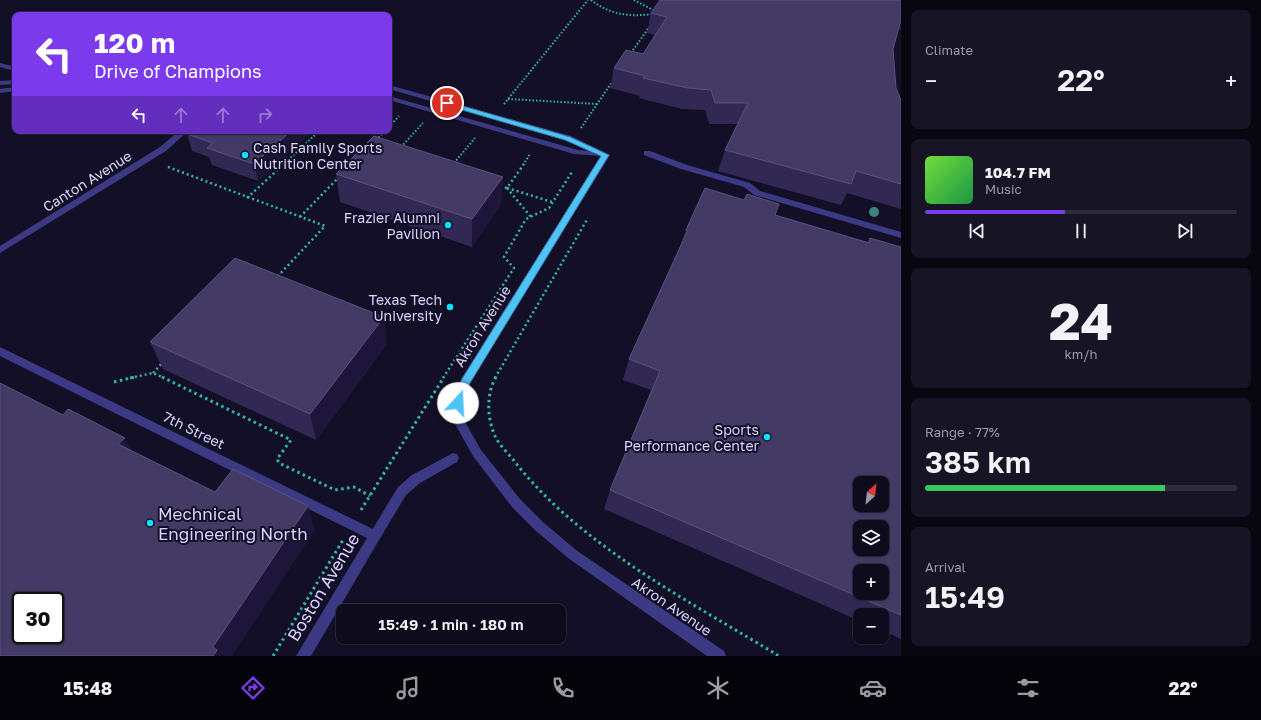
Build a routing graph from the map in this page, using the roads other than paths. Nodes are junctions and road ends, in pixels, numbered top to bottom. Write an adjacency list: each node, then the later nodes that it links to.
1 (0, 65): 2 (street)
2 (12, 68)
3 (12, 82): 4 (street)
4 (0, 83)
5 (392, 88): 11 (street)
6 (12, 90): 7 (street)
7 (0, 91)
8 (392, 99): 11 (street)
9 (180, 134): 13 (street, Canton Avenue)
10 (647, 153): 12 (street)
11 (606, 155): 18 (street, Akron Avenue)
12 (901, 235)
13 (0, 250)
14 (0, 351): 16 (street, 7th Street)
15 (453, 458): 16 (street, Boston Avenue)
16 (375, 536): 17 (street, Boston Avenue)
17 (303, 656)
18 (719, 656)

